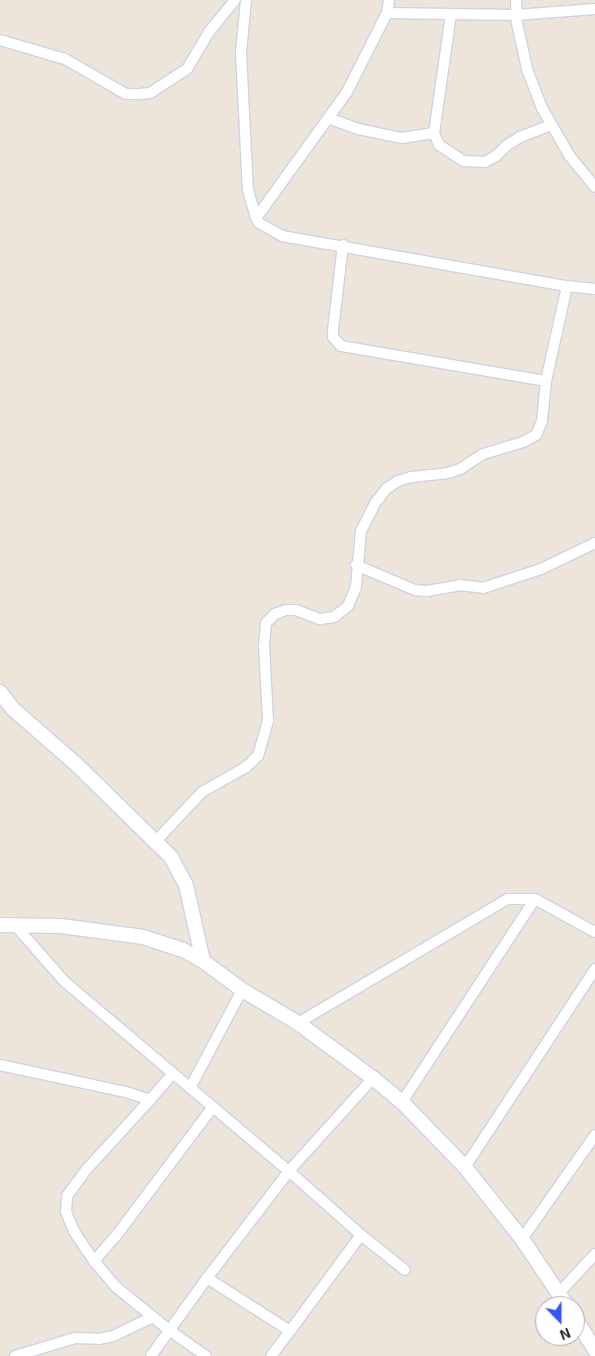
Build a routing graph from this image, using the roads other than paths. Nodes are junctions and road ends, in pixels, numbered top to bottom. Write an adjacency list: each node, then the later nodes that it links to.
1 (235, 0): 9 (street)
2 (246, 0): 14 (street)
3 (389, 0): 6 (street)
4 (516, 0): 8 (street)
5 (595, 9): 8 (street)
6 (388, 13): 7 (street); 10 (street)
7 (451, 14): 8 (street); 12 (street)
8 (516, 15): 11 (street)
9 (0, 40)
10 (328, 118): 12 (street); 14 (street)
11 (551, 125): 12 (street); 13 (street)
12 (434, 133)
13 (595, 187)
14 (256, 218): 15 (street)
15 (343, 245): 16 (street); 18 (street)
16 (567, 286): 17 (street); 18 (street)
17 (595, 289)
18 (546, 381): 20 (street)
19 (595, 543): 20 (street)
20 (356, 565): 22 (street)
21 (0, 692): 22 (street)
22 (156, 841): 27 (street)
23 (535, 899): 26 (street); 30 (street); 36 (street)
24 (14, 924): 25 (street); 27 (street); 32 (street)
25 (0, 925)
26 (595, 932)
27 (203, 961): 29 (street)
28 (595, 969): 39 (street)
29 (242, 990): 30 (street); 34 (street)
30 (298, 1023): 33 (street)
31 (0, 1065): 35 (street)
32 (174, 1074): 34 (street); 35 (street)
33 (374, 1078): 36 (street); 40 (street)
34 (190, 1088): 37 (street)
35 (150, 1100): 44 (street)
36 (402, 1102): 39 (street)
37 (213, 1107): 40 (street); 44 (street)
38 (595, 1135): 42 (street)
39 (465, 1167): 42 (street)
40 (289, 1171): 41 (street); 46 (street)
41 (361, 1235): 45 (street); 51 (street)
42 (522, 1239): 47 (street)
43 (595, 1254): 47 (street)
44 (94, 1261): 49 (street)
45 (405, 1270)
46 (207, 1278): 50 (street); 51 (street)
47 (559, 1293): 48 (street)
48 (561, 1296)
49 (153, 1317): 50 (street); 54 (street)
50 (169, 1330): 55 (street); 56 (street)
51 (290, 1332): 57 (street)
52 (585, 1334): 53 (street)
53 (595, 1350)
54 (15, 1356)
55 (151, 1356)
56 (206, 1356)
57 (271, 1356)

